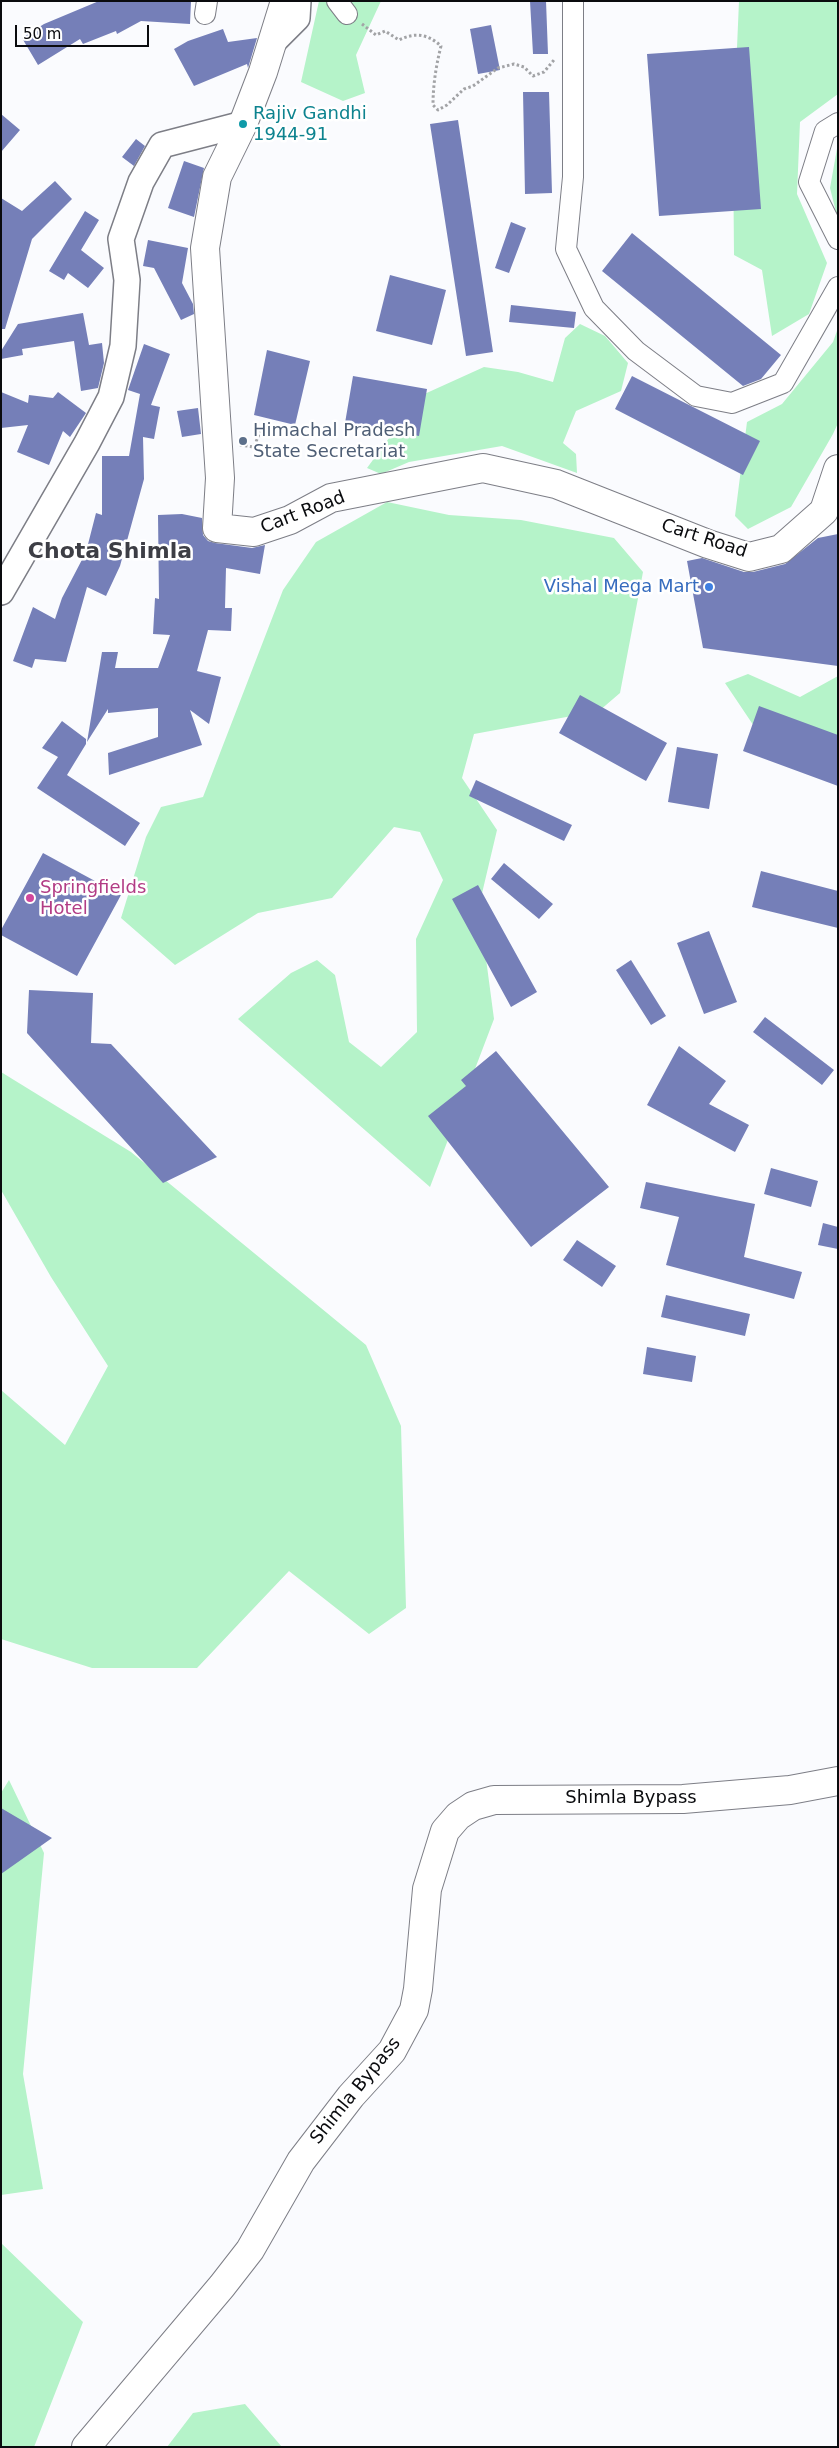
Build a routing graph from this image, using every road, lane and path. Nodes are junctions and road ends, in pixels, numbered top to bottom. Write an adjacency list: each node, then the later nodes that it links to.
1 (285, 1): 5 (main road, Cart Road)
2 (298, 1): 5 (street)
3 (573, 1): 10 (street)
4 (342, 8): 6 (path)
5 (272, 44): 8 (main road, Cart Road)
6 (555, 56)
7 (838, 123): 9 (street)
8 (243, 124): 11 (main road, Cart Road); 12 (street)
9 (838, 239)
10 (838, 287)
11 (838, 469)
12 (1, 592)
13 (838, 1782): 14 (main road, Shimla Bypass)
14 (86, 2447)

